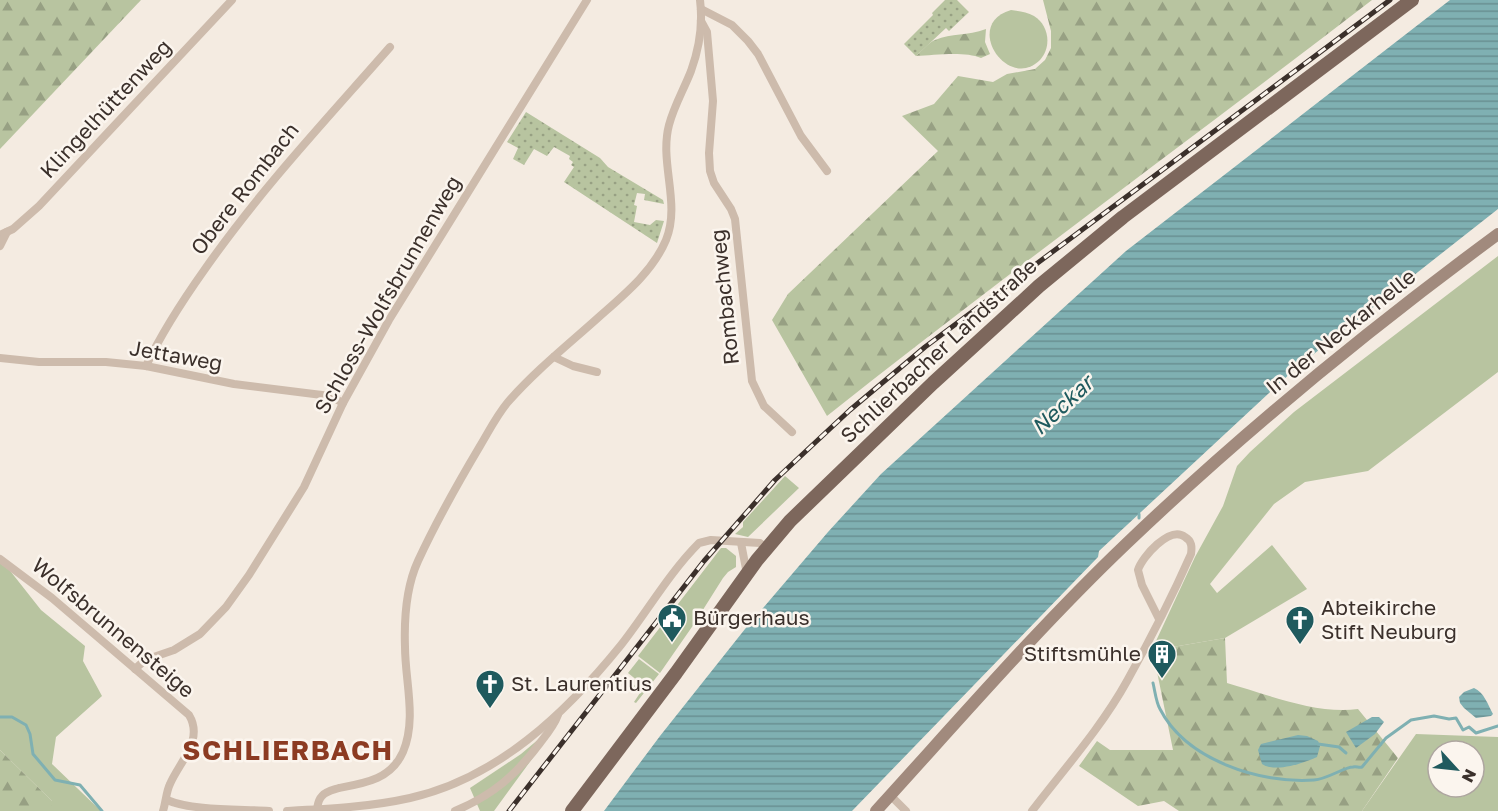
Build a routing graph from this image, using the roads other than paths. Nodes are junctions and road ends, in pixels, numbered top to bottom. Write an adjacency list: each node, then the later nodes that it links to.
1 (232, 0): 8 (street, Klingelhüttenweg)
2 (587, 0): 15 (street, Schloss-Wolfsbrunnenweg)
3 (1412, 0): 18 (main road, Schlierbacher Landstraße)
4 (701, 4): 5 (street, Rombachweg); 7 (street, Rombachweg)
5 (701, 21): 11 (street); 16 (street, Rombachweg)
6 (390, 47): 13 (street, Obere Rombach)
7 (827, 171)
8 (3, 234): 10 (street)
9 (1498, 234): 24 (main road, In der Neckarhelle)
10 (0, 246)
11 (554, 357): 14 (street); 26 (street)
12 (0, 358): 13 (street, Jettaweg)
13 (146, 366): 15 (street, Jettaweg)
14 (597, 372)
15 (343, 403): 22 (street, Schloss-Wolfsbrunnenweg)
16 (792, 432)
17 (741, 543): 18 (street); 20 (street); 23 (street)
18 (766, 548): 20 (main road, Schlierbacher Landstraße)
19 (0, 559): 22 (street, Wolfsbrunnensteige)
20 (747, 574): 31 (main road, Schlierbacher Landstraße)
21 (1159, 619): 21 (street); 34 (street)
22 (135, 669): 25 (street, Wolfsbrunnensteige)
23 (559, 712): 26 (street); 30 (street)
24 (891, 795): 32 (main road, In der Neckarhelle); 33 (street)
25 (167, 800): 27 (street, Wolfsbrunnensteige); 28 (street)
26 (317, 809): 29 (street)
27 (163, 811)
28 (269, 811)
29 (287, 811)
30 (455, 811)
31 (572, 811)
32 (876, 811)
33 (906, 811)
34 (1032, 811)

